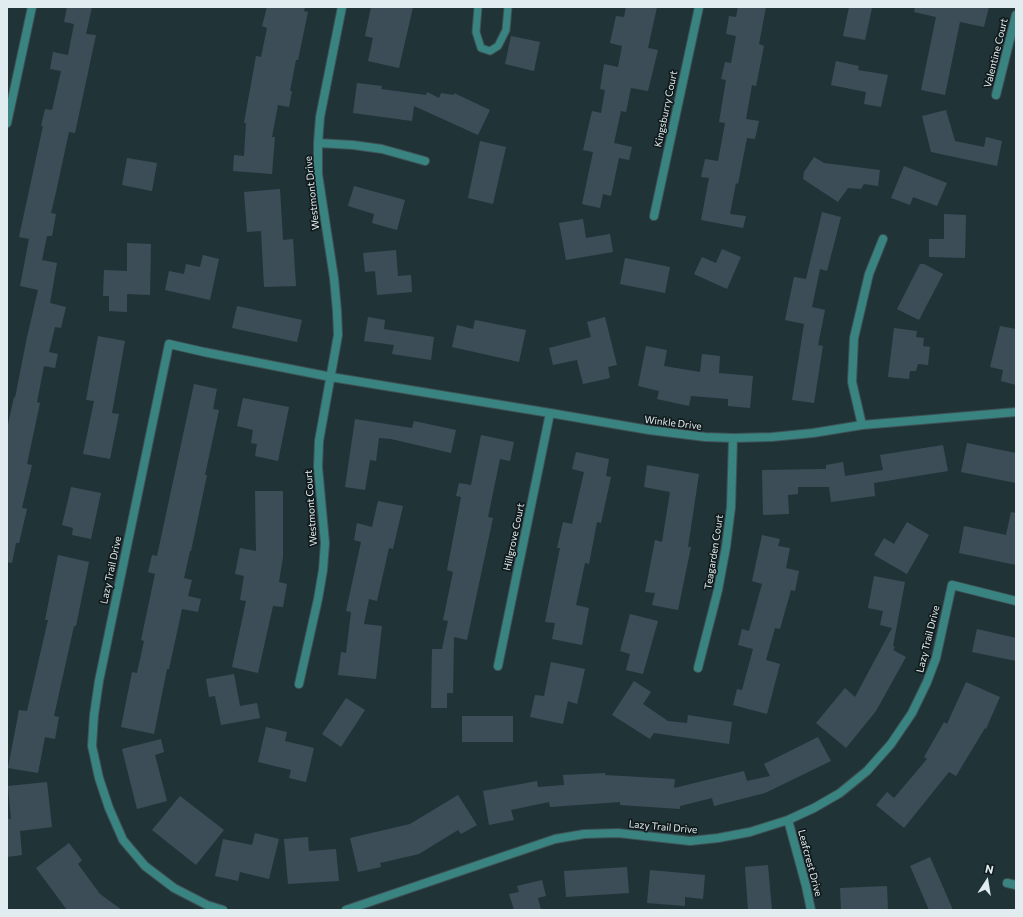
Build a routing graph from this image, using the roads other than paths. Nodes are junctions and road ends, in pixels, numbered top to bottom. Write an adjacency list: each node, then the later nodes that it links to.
1 (32, 7): 8 (street)
2 (342, 7): 9 (street, Westmont Drive)
3 (478, 7): 4 (lane)
4 (508, 7)
5 (698, 7): 11 (street, Kingsburry Court)
6 (1016, 15): 7 (street, Valentine Court)
7 (996, 95)
8 (7, 123)
9 (318, 144): 10 (street); 13 (street, Westmont Drive)
10 (425, 161)
11 (654, 216)
12 (883, 239): 16 (street)
13 (331, 377): 15 (street, Winkle Drive); 21 (street, Westmont Court); 25 (street, Lazy Trail Drive)
14 (1016, 412): 16 (street, Winkle Drive)
15 (550, 413): 17 (street, Winkle Drive); 19 (street, Hillgrove Court)
16 (862, 425): 17 (street, Winkle Drive)
17 (733, 438): 20 (street, Teagarden Court)
18 (1016, 600): 22 (street, Lazy Trail Drive)
19 (498, 666)
20 (698, 668)
21 (299, 684)
22 (788, 820): 26 (street, Lazy Trail Drive); 27 (street, Leafcrest Drive)
23 (1007, 883): 24 (street)
24 (1016, 885)
25 (223, 910)
26 (346, 910)
27 (811, 910)

